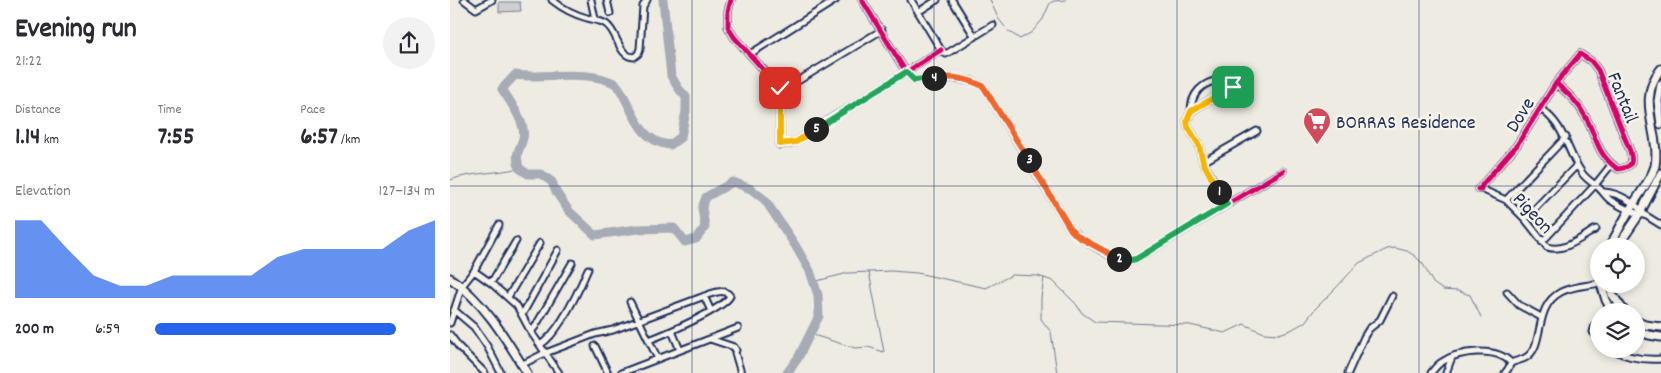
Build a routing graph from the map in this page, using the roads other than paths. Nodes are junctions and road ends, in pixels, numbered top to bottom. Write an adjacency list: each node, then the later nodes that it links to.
1 (464, 0): 2 (street)
2 (492, 0)
3 (552, 0): 15 (street)
4 (591, 0): 15 (street)
5 (608, 0): 14 (street)
6 (647, 0): 15 (street)
7 (731, 0): 20 (street)
8 (836, 0): 20 (street)
9 (862, 0): 17 (street)
10 (911, 0): 13 (street)
11 (937, 0): 13 (street)
12 (952, 0): 18 (street)
13 (918, 12): 19 (street)
14 (610, 13)
15 (595, 19)
16 (993, 25): 18 (street)
17 (882, 30): 23 (street); 28 (street)
18 (975, 37): 19 (street)
19 (941, 50): 23 (street)
20 (750, 54): 28 (street)
21 (1580, 54): 25 (street, Dove); 36 (street, Fantail)
22 (1661, 69): 43 (street)
23 (906, 72): 28 (street); 42 (street)
24 (1220, 80): 30 (street)
25 (1556, 83): 29 (street, Dove); 36 (street)
26 (1661, 84): 31 (street)
27 (1233, 87): 30 (street)
28 (780, 88)
29 (1540, 109): 33 (street); 40 (street, Dove)
30 (1191, 111): 34 (street)
31 (1661, 124)
32 (1257, 130): 34 (street)
33 (1566, 137): 35 (street); 41 (street)
34 (1203, 162): 42 (street)
35 (1577, 165): 39 (street); 45 (street)
36 (1611, 165): 39 (street)
37 (1283, 171): 42 (street)
38 (1661, 172): 44 (street)
39 (1595, 185): 43 (street); 52 (street)
40 (1479, 189): 41 (street, Pigeon)
41 (1506, 200): 45 (street, Pigeon)
42 (1227, 204)
43 (1632, 207): 44 (street); 49 (street)
44 (1642, 213): 47 (street); 50 (street)
45 (1525, 219): 52 (street, Pigeon)
46 (499, 225): 57 (street)
47 (1661, 225)
48 (1596, 229): 52 (street, Pigeon)
49 (1615, 238)
50 (1624, 238)
51 (516, 240): 59 (street)
52 (1542, 242)
53 (540, 243): 65 (street)
54 (558, 250): 69 (street)
55 (572, 263): 77 (street)
56 (588, 270): 83 (street)
57 (474, 271): 59 (street); 60 (street)
58 (450, 278): 60 (street)
59 (491, 283): 65 (street)
60 (462, 286): 67 (street); 92 (street)
61 (1590, 286): 70 (street)
62 (1507, 292): 70 (street)
63 (704, 296): 68 (street); 68 (street); 71 (street)
64 (1392, 296): 100 (street)
65 (508, 297): 69 (street)
66 (630, 302): 71 (street)
67 (454, 310): 72 (street); 94 (street)
68 (711, 311): 76 (street)
69 (522, 315): 77 (street)
70 (1541, 317): 91 (street)
71 (640, 321): 82 (street); 86 (street)
72 (450, 323)
73 (1645, 325): 75 (street)
74 (738, 328): 81 (street)
75 (1661, 328)
76 (672, 331): 82 (street); 85 (street)
77 (531, 332): 83 (street)
78 (450, 334): 93 (street)
79 (1645, 334): 80 (street)
80 (1661, 337)
81 (710, 339): 85 (street); 99 (street)
82 (649, 340): 89 (street)
83 (540, 345): 86 (street)
84 (595, 346): 97 (street)
85 (680, 350): 89 (street)
86 (546, 353): 92 (street); 96 (street)
87 (1452, 358): 91 (street); 101 (street); 102 (street)
88 (1645, 358): 90 (street)
89 (658, 359): 98 (street)
90 (1661, 359)
91 (1510, 363): 103 (street)
92 (522, 364): 95 (street)
93 (484, 373)
94 (501, 373)
95 (526, 373)
96 (559, 373)
97 (608, 373)
98 (621, 373)
99 (741, 373)
100 (1348, 373)
101 (1431, 373)
102 (1446, 373)
103 (1505, 373)

